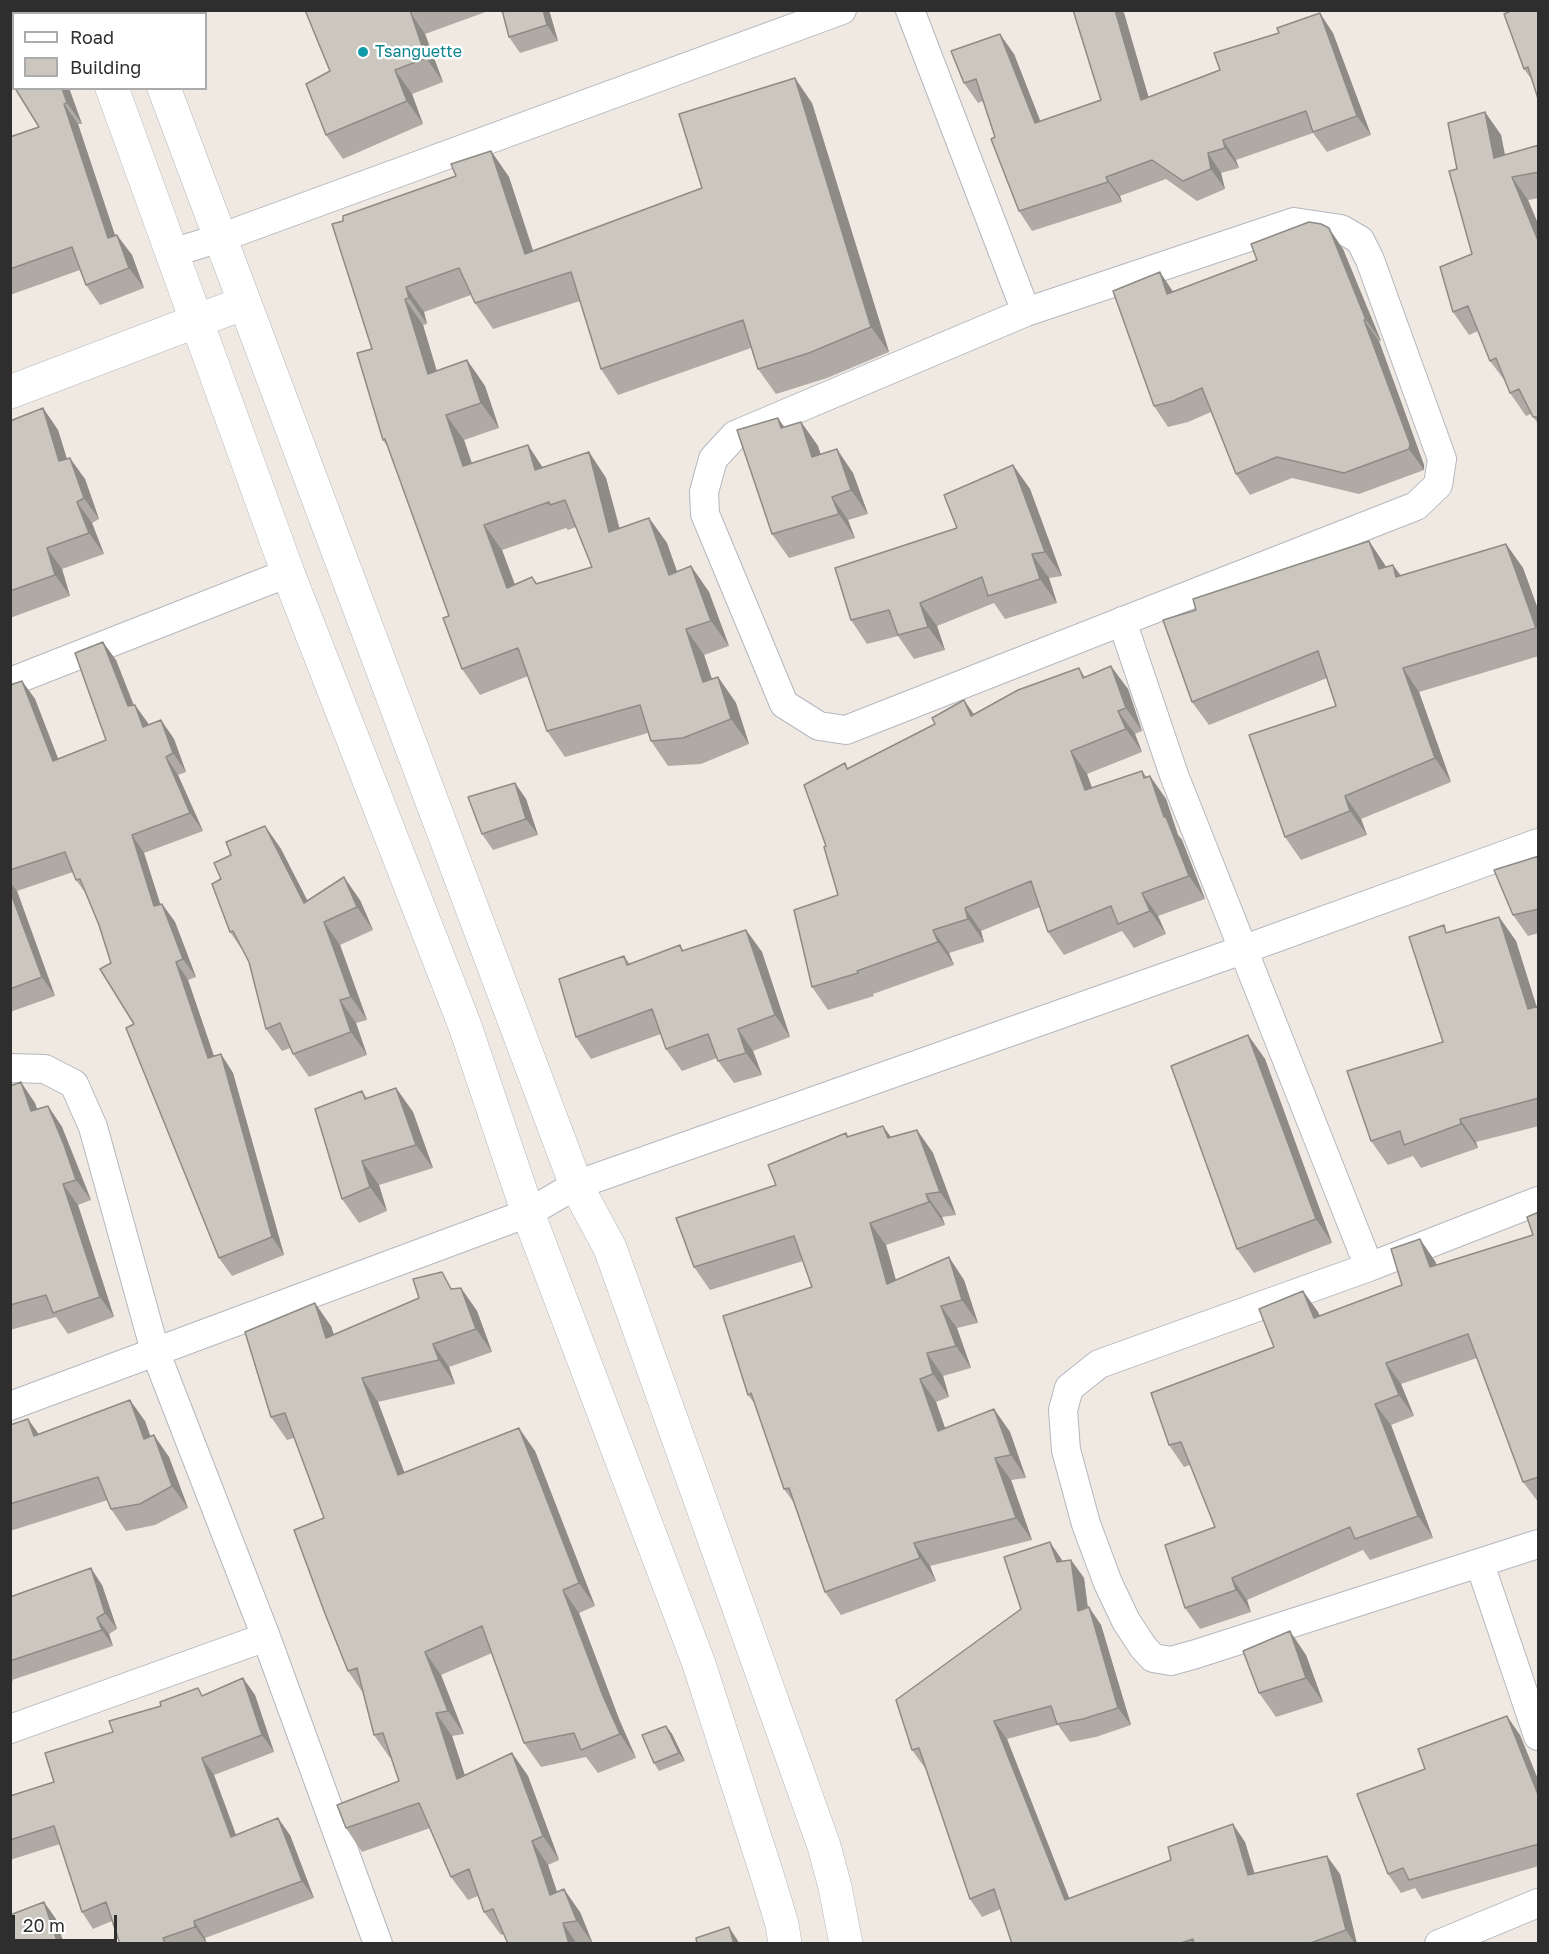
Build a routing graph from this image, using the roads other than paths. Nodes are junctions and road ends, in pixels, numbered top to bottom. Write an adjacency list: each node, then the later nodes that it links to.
1 (842, 10): 5 (street)
2 (910, 10): 8 (street)
3 (113, 90): 6 (main road)
4 (165, 90): 5 (main road)
5 (220, 238): 6 (street); 7 (main road)
6 (172, 253): 9 (main road)
7 (244, 303): 9 (main road); 17 (main road)
8 (1026, 312): 12 (street); 12 (street)
9 (197, 321): 10 (main road); 11 (main road)
10 (10, 392)
11 (288, 573): 13 (street); 19 (main road)
12 (1122, 621): 15 (street)
13 (10, 682)
14 (1539, 843): 15 (street)
15 (1242, 950): 17 (street); 20 (street)
16 (10, 1068): 21 (street)
17 (576, 1185): 19 (street); 31 (main road)
18 (1539, 1201): 20 (street)
19 (528, 1212): 21 (street); 30 (main road)
20 (1369, 1267): 24 (street)
21 (156, 1351): 22 (street); 25 (street)
22 (10, 1406)
23 (1539, 1544): 24 (street)
24 (1480, 1564): 27 (street)
25 (266, 1637): 26 (street); 29 (street)
26 (10, 1729)
27 (1539, 1736)
28 (1539, 1903): 32 (street)
29 (378, 1944)
30 (785, 1944)
31 (846, 1944)
32 (1439, 1944)

